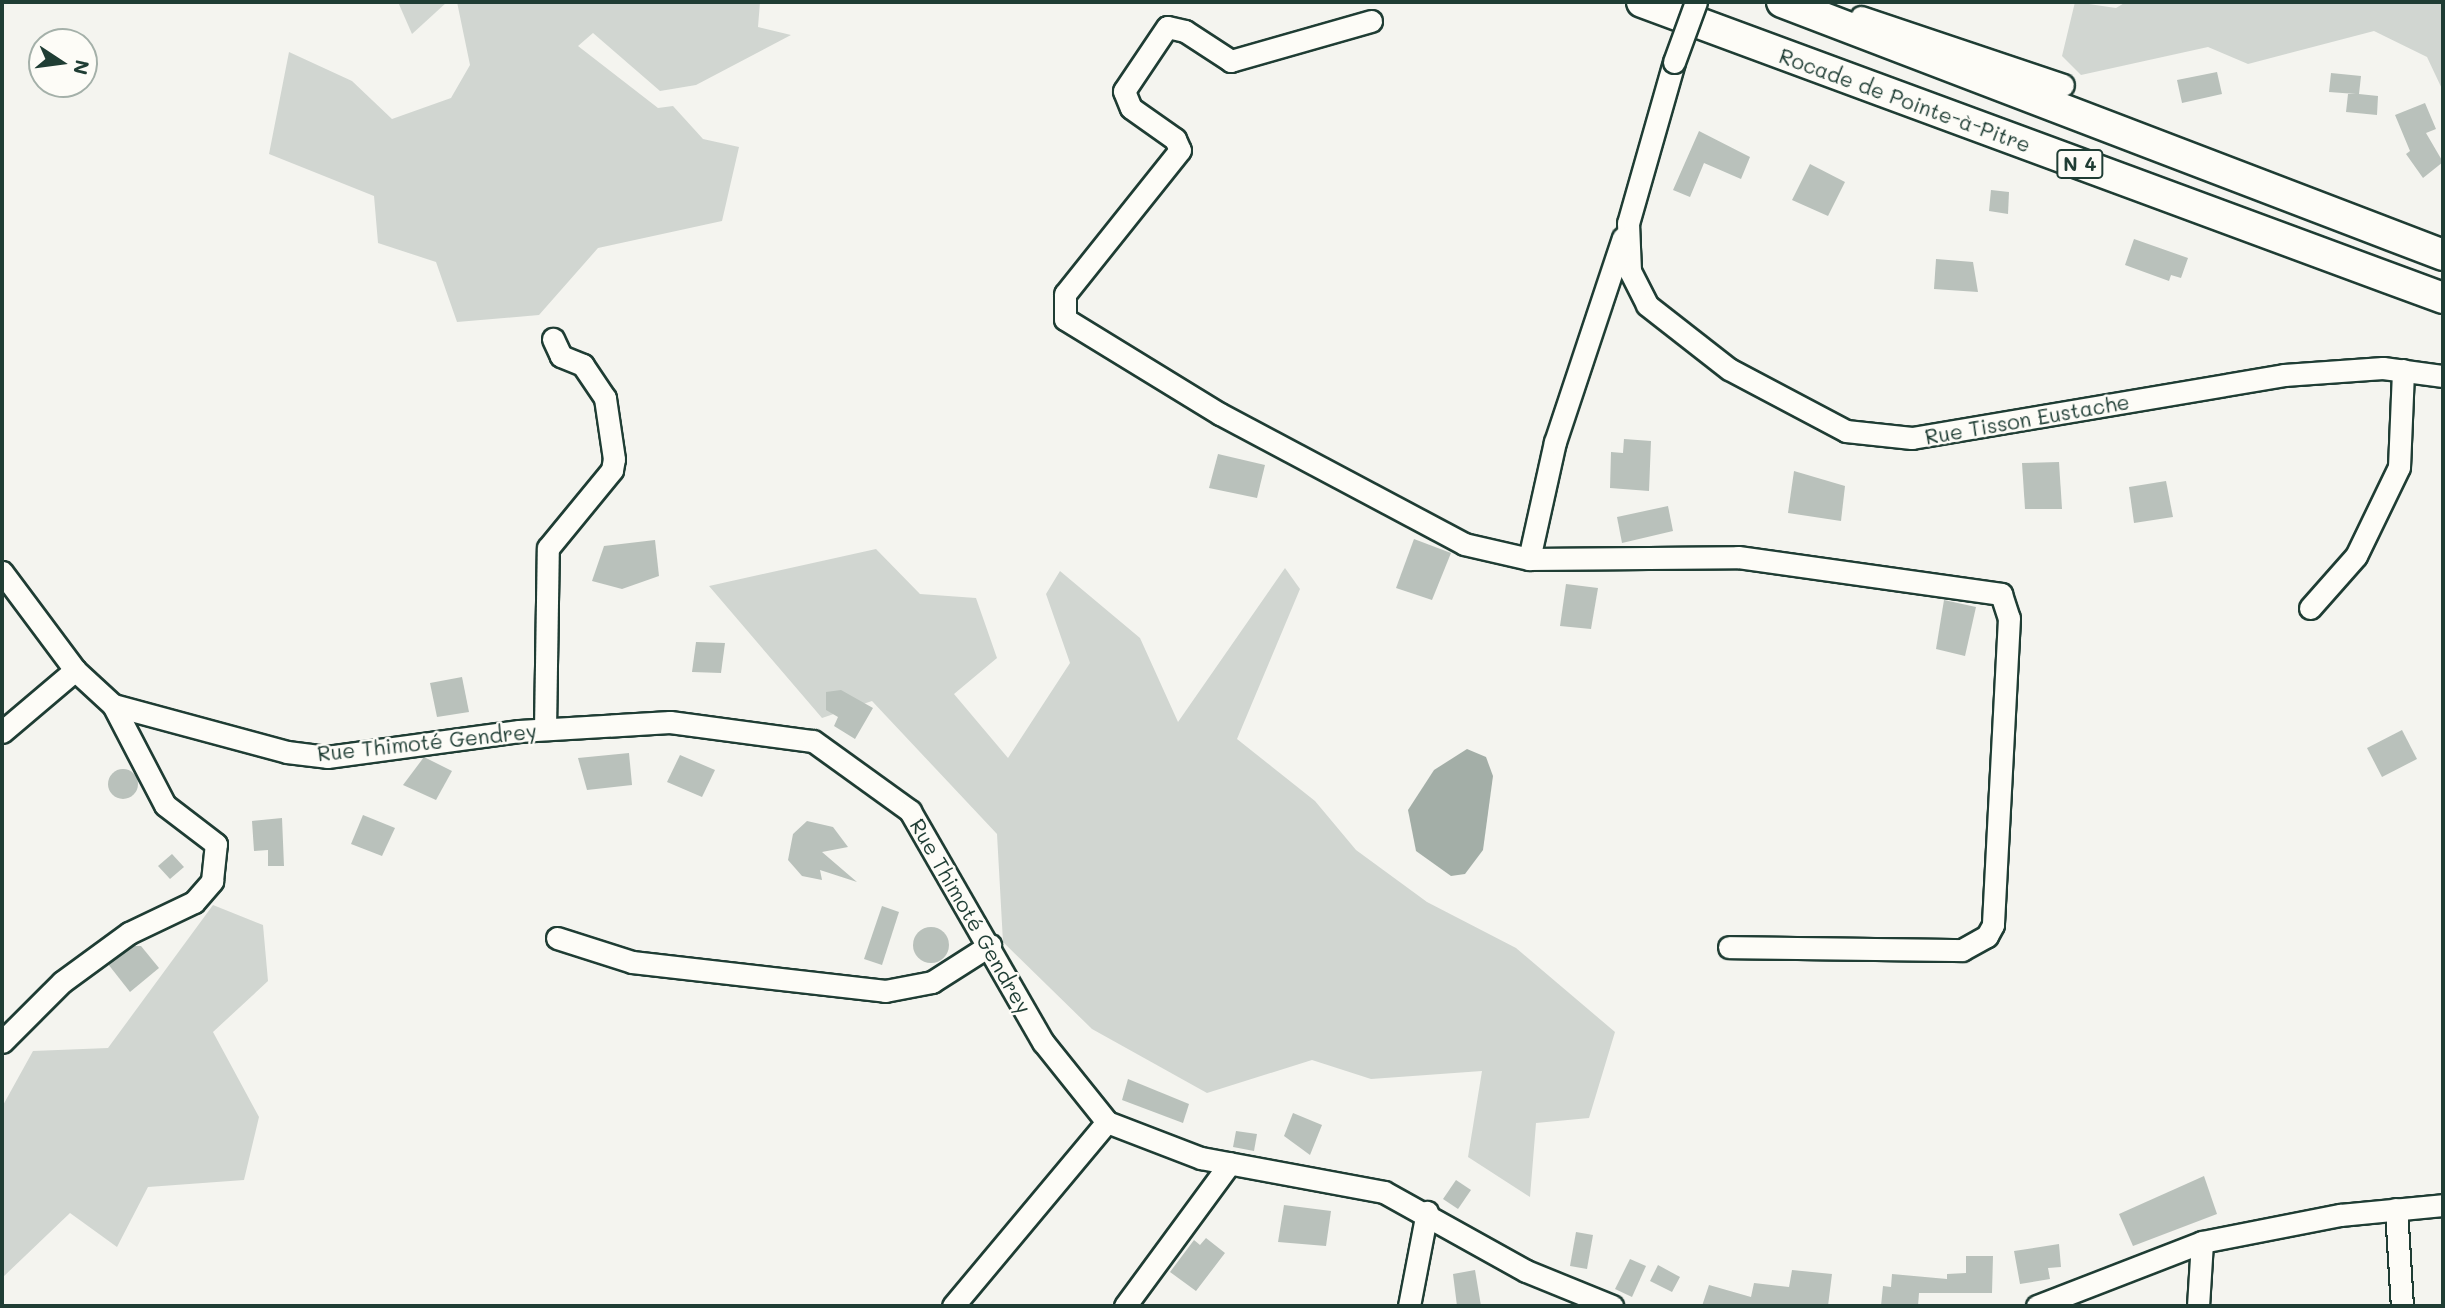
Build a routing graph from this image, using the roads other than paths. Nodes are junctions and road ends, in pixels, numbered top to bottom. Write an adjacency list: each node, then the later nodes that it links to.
1 (1642, 2): 9 (highway, Rocade de Pointe-à-Pitre / N 4)
2 (1696, 2): 7 (street, Rue Tisson Eustache, bridge)
3 (1782, 2): 8 (highway, N 4)
4 (1820, 2): 6 (street)
5 (1371, 21): 13 (street)
6 (2063, 85)
7 (1628, 223): 11 (street, Rue Tisson Eustache); 13 (street)
8 (2443, 255)
9 (2443, 298)
10 (553, 339): 18 (street)
11 (2403, 370): 12 (street, Rue Tisson Eustache); 15 (street)
12 (2443, 376)
13 (1529, 559): 22 (street)
14 (2, 572): 16 (street, Rue Thimoté Gendrey)
15 (2310, 608)
16 (75, 670): 17 (street, Rue Thimoté Gendrey); 19 (street)
17 (113, 705): 18 (street, Rue Thimoté Gendrey); 23 (street)
18 (545, 729): 21 (street, Rue Thimoté Gendrey)
19 (2, 732)
20 (556, 938): 21 (street)
21 (990, 945): 24 (street, Rue Thimoté Gendrey)
22 (1729, 947)
23 (2, 1042)
24 (1107, 1122): 25 (street, Rue Thimoté Gendrey); 31 (street)
25 (1230, 1163): 28 (street, Rue Thimoté Gendrey); 32 (street)
26 (2443, 1205): 27 (street)
27 (2396, 1209): 29 (street); 36 (street)
28 (1427, 1212): 33 (street); 34 (street, Rue Thimoté Gendrey)
29 (2202, 1242): 30 (street); 35 (street)
30 (2050, 1303)
31 (953, 1306)
32 (1125, 1306)
33 (1409, 1306)
34 (1612, 1306)
35 (2198, 1306)
36 (2402, 1306)

